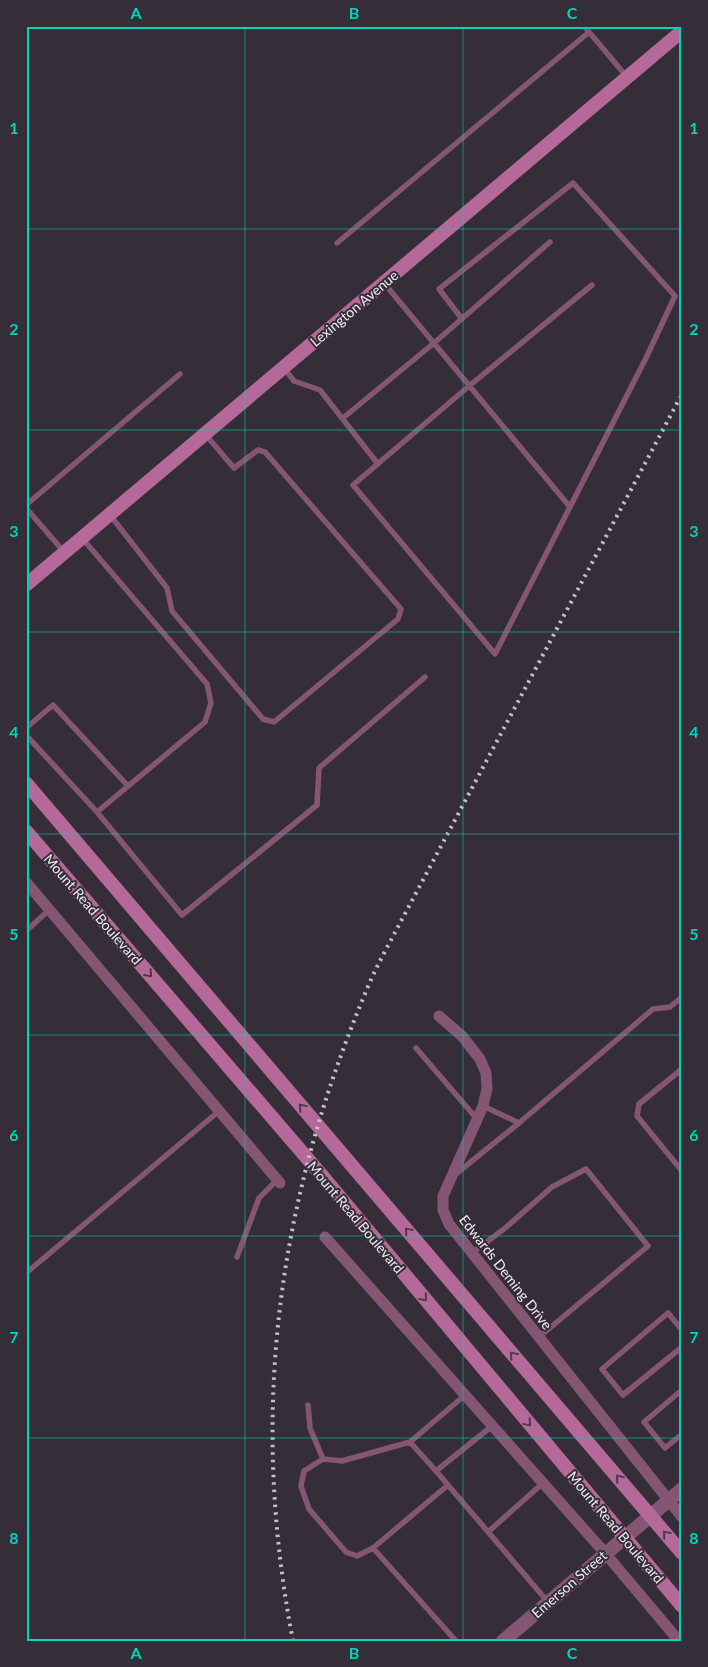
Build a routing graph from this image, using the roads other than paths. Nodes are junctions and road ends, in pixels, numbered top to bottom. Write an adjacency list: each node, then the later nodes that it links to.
1 (584, 26): 2 (lane)
2 (588, 32): 4 (lane); 6 (lane)
3 (682, 32): 4 (main road, Lexington Avenue)
4 (627, 77): 7 (main road, Lexington Avenue)
5 (550, 242): 9 (lane)
6 (337, 244)
7 (384, 283): 10 (lane); 11 (main road, Lexington Avenue)
8 (592, 285): 13 (lane)
9 (462, 319): 10 (lane); 18 (lane)
10 (434, 343): 13 (lane); 14 (lane)
11 (284, 368): 14 (lane); 15 (main road, Lexington Avenue)
12 (180, 374): 17 (lane)
13 (469, 386): 16 (lane); 18 (lane)
14 (342, 418): 16 (lane)
15 (205, 434): 19 (main road, Lexington Avenue); 19 (lane)
16 (378, 464): 18 (lane)
17 (26, 506): 21 (lane)
18 (570, 507)
19 (110, 515): 20 (main road, Lexington Avenue)
20 (82, 538): 21 (main road, Lexington Avenue); 27 (lane)
21 (65, 553): 22 (main road, Lexington Avenue)
22 (26, 585)
23 (425, 677): 28 (lane)
24 (26, 728): 27 (lane)
25 (26, 735): 28 (lane)
26 (26, 783): 63 (main road, one-way to 26)
27 (128, 786): 28 (lane)
28 (97, 812)
29 (26, 831): 66 (main road, Mount Read Boulevard, one-way to 66)
30 (26, 882): 31 (street)
31 (49, 910): 32 (lane); 38 (street)
32 (26, 931)
33 (682, 997): 40 (lane)
34 (438, 1016): 37 (street, Edwards Deming Drive)
35 (416, 1048): 39 (lane)
36 (682, 1069): 41 (lane)
37 (482, 1106): 39 (street, Edwards Deming Drive); 40 (lane)
38 (220, 1111): 43 (street); 47 (lane)
39 (477, 1119): 42 (street, Edwards Deming Drive)
40 (519, 1123): 42 (lane)
41 (682, 1171)
42 (449, 1179): 45 (street, Edwards Deming Drive)
43 (278, 1181): 46 (lane)
44 (325, 1237): 52 (street, Mount Read Boulevard)
45 (472, 1253): 49 (street, Edwards Deming Drive); 49 (lane)
46 (237, 1257)
47 (26, 1273)
48 (682, 1330): 50 (lane)
49 (538, 1338): 62 (street, Edwards Deming Drive)
50 (682, 1347)
51 (682, 1390): 55 (lane)
52 (466, 1395): 54 (street, Mount Read Boulevard); 56 (lane)
53 (308, 1405): 57 (lane)
54 (492, 1426): 58 (lane); 59 (street, Mount Read Boulevard)
55 (682, 1434)
56 (410, 1442): 57 (lane); 58 (lane)
57 (322, 1459): 67 (lane)
58 (436, 1471): 60 (lane)
59 (544, 1483): 65 (lane); 68 (street, Mount Read Boulevard)
60 (448, 1485): 65 (lane); 67 (lane)
61 (682, 1489): 62 (street, Emerson Street)
62 (668, 1500): 63 (street, Emerson Street); 64 (street)
63 (650, 1515): 66 (street, Emerson Street); 69 (main road, one-way to 63)
64 (682, 1517)
65 (488, 1532): 70 (lane)
66 (624, 1537): 68 (street, Emerson Street); 71 (main road, Mount Read Boulevard)
67 (373, 1548): 72 (lane)
68 (605, 1553): 70 (street, Emerson Street); 74 (street, Mount Read Boulevard)
69 (682, 1553)
70 (548, 1602): 73 (street, Emerson Street)
71 (682, 1606)
72 (456, 1641)
73 (503, 1641)
74 (679, 1641)

